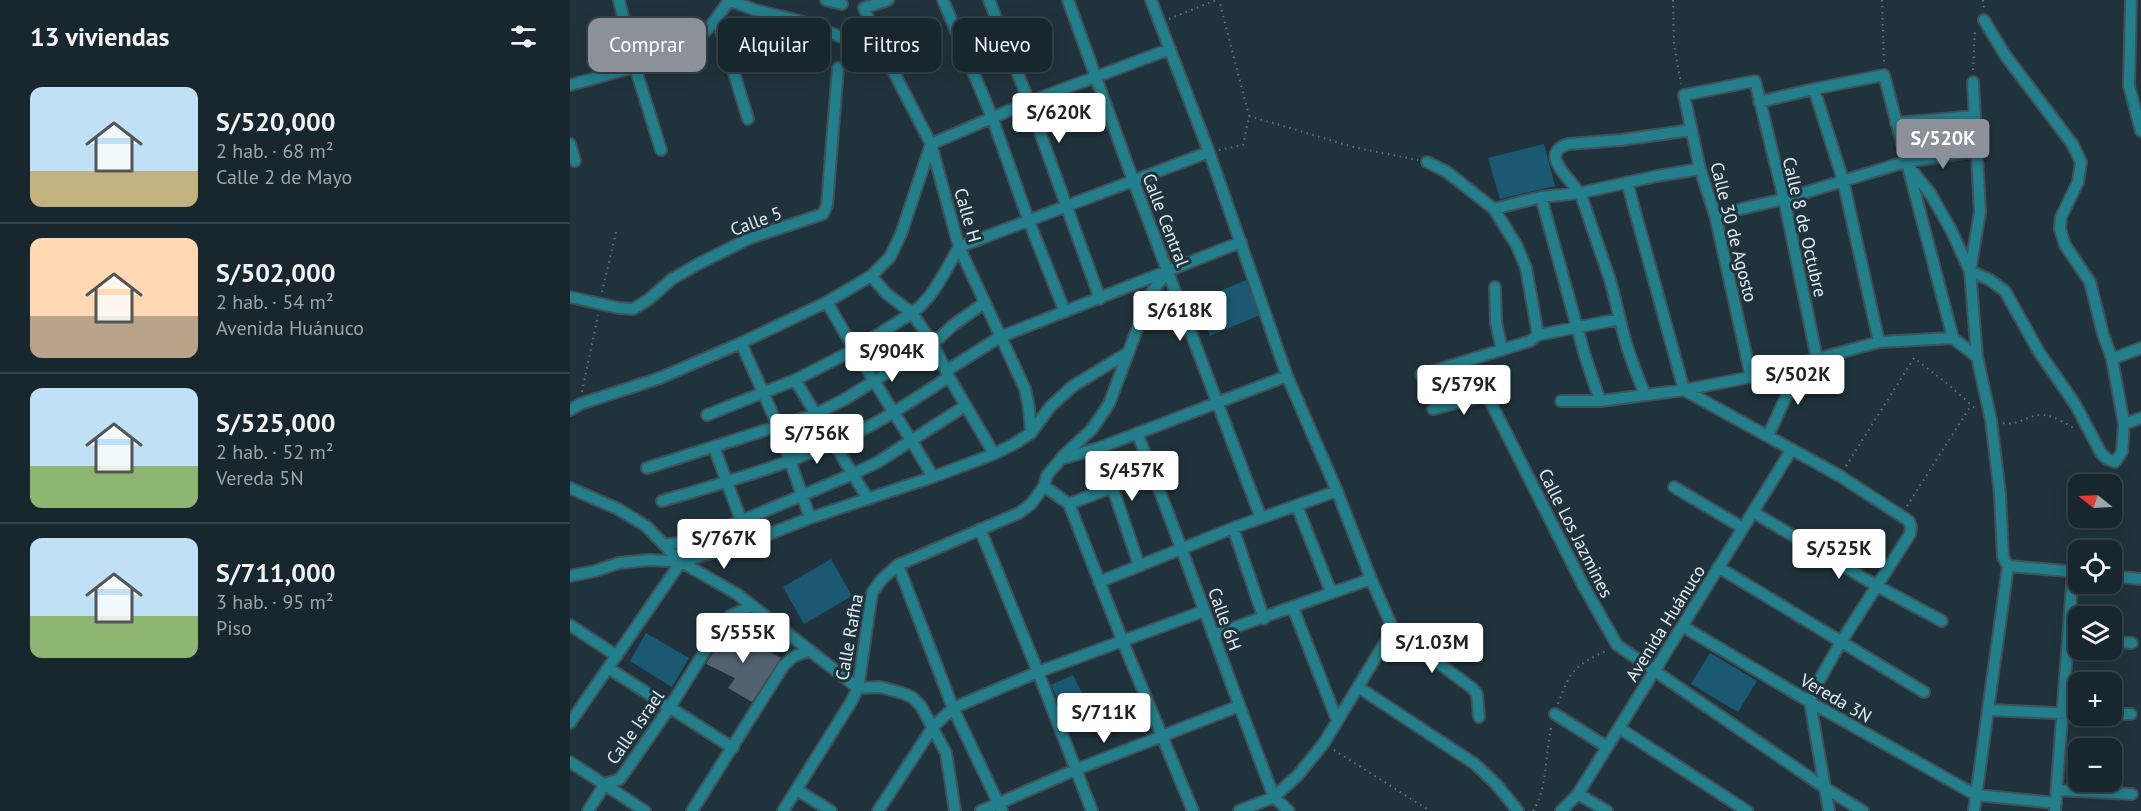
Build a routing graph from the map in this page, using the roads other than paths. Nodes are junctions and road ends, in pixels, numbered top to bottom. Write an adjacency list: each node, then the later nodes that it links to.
1 (619, 0): 12 (street)
2 (729, 0): 11 (street); 16 (street)
3 (826, 0): 10 (street)
4 (888, 0): 13 (street, Calle H)
5 (943, 0): 30 (street)
6 (989, 0): 27 (street)
7 (1068, 0): 22 (street, Calle Central)
8 (1151, 0): 17 (street)
9 (2132, 0): 34 (street)
10 (842, 4)
11 (717, 17): 15 (street); 31 (street)
12 (623, 18)
13 (868, 18)
14 (1984, 20): 80 (street)
15 (706, 31)
16 (842, 37)
17 (1170, 49): 22 (street); 39 (street)
18 (838, 68): 60 (street, Calle 5)
19 (617, 72): 24 (street)
20 (637, 72): 37 (street)
21 (893, 72): 36 (street, Calle H)
22 (1097, 78): 27 (street); 44 (street, Calle Central)
23 (1972, 82): 29 (street)
24 (570, 85)
25 (1814, 88): 28 (street); 32 (street); 45 (street)
26 (1684, 95): 28 (street, Calle 8 de Octubre); 33 (street, Calle 30 de Agosto)
27 (1029, 102): 30 (street); 50 (street)
28 (1759, 102): 49 (street, Calle 8 de Octubre)
29 (1975, 116): 32 (street); 38 (street)
30 (992, 117): 36 (street); 53 (street)
31 (748, 119)
32 (1896, 123): 42 (street)
33 (1691, 130): 43 (street, Calle 30 de Agosto); 47 (street)
34 (2141, 131)
35 (570, 144): 40 (street)
36 (931, 144): 55 (street, Calle H); 58 (street)
37 (661, 150)
38 (1977, 150): 42 (street); 57 (street)
39 (1209, 152): 44 (street); 54 (street)
40 (575, 161)
41 (1427, 162): 51 (street)
42 (1905, 162): 45 (street); 57 (street); 70 (street)
43 (1700, 169): 46 (street); 52 (street, Calle 30 de Agosto)
44 (1133, 180): 50 (street); 56 (street, Calle Central)
45 (1843, 180): 49 (street); 71 (street)
46 (1627, 182): 47 (street); 88 (street)
47 (1580, 193): 48 (street); 66 (street)
48 (1541, 197): 51 (street); 67 (street)
49 (1784, 199): 52 (street); 79 (street, Calle 8 de Octubre)
50 (1065, 205): 53 (street); 61 (street)
51 (1494, 208): 68 (street)
52 (1715, 215): 85 (street, Calle 30 de Agosto)
53 (1028, 219): 55 (street); 64 (street)
54 (1241, 242): 56 (street); 84 (street)
55 (958, 247): 63 (street, Calle H); 65 (street)
56 (1168, 270): 61 (street); 77 (street); 93 (street, Calle Central)
57 (1970, 271): 78 (street); 101 (street)
58 (871, 276): 62 (street); 65 (street)
59 (1495, 287): 76 (street)
60 (570, 297)
61 (1100, 299): 64 (street)
62 (827, 302): 72 (street); 75 (street)
63 (984, 303): 69 (street, Calle H); 73 (street)
64 (1065, 312): 69 (street)
65 (912, 313): 73 (street); 75 (street)
66 (1620, 319): 67 (street); 90 (street)
67 (1577, 327): 68 (street); 91 (street)
68 (1538, 335): 76 (street)
69 (1000, 337): 82 (street); 103 (street, Calle H)
70 (1953, 338): 71 (street); 78 (street)
71 (1879, 342): 79 (street)
72 (741, 343): 89 (street); 96 (street)
73 (933, 344): 82 (street); 87 (street)
74 (2141, 348): 80 (street)
75 (854, 350): 86 (street); 87 (street)
76 (1502, 350): 83 (street)
77 (1129, 352): 103 (street); 112 (street)
78 (1977, 357): 142 (street)
79 (1817, 359): 81 (street)
80 (2112, 359): 101 (street)
81 (1801, 363): 85 (street); 105 (street)
82 (947, 374): 94 (street); 97 (street)
83 (1421, 375)
84 (1287, 376): 93 (street); 123 (street)
85 (1751, 377): 88 (street)
86 (795, 380): 89 (street); 98 (street)
87 (874, 381): 97 (street); 98 (street)
88 (1684, 390): 90 (street); 105 (street)
89 (764, 394): 99 (street); 102 (street)
90 (1645, 395): 91 (street)
91 (1600, 400): 92 (street)
92 (1561, 401)
93 (1219, 403): 104 (street); 131 (street, Calle Central)
94 (965, 406): 106 (street); 111 (street)
95 (1433, 409): 169 (street, Calle Los Jazmines)
96 (570, 410)
97 (894, 411): 106 (street); 107 (street)
98 (816, 414): 102 (street); 107 (street)
99 (707, 415)
100 (2141, 418): 101 (street)
101 (2124, 424)
102 (778, 426): 108 (street); 113 (street)
103 (1030, 433): 111 (street)
104 (1137, 433): 109 (street); 115 (street, Calle 6H)
105 (1768, 436): 110 (street)
106 (911, 440): 116 (street); 117 (street)
107 (834, 443): 113 (street); 116 (street)
108 (714, 447): 114 (street); 118 (street)
109 (1099, 448): 112 (street); 120 (street)
110 (1792, 449): 129 (street, Avenida Huánuco); 150 (street)
111 (994, 454): 117 (street)
112 (1060, 459): 119 (street)
113 (790, 461): 118 (street); 124 (street)
114 (647, 468)
115 (1152, 472): 120 (street); 138 (street, Calle 6H)
116 (853, 474): 124 (street); 125 (street)
117 (933, 477): 125 (street)
118 (726, 482): 126 (street); 132 (street)
119 (1044, 486): 127 (street); 135 (street)
120 (1111, 486): 127 (street); 141 (street)
121 (1674, 487): 134 (street)
122 (570, 488): 137 (street)
123 (1337, 491): 128 (street); 147 (street)
124 (802, 495): 130 (street); 132 (street)
125 (868, 499): 130 (street)
126 (662, 501)
127 (1069, 504): 149 (street)
128 (1297, 506): 131 (street); 151 (street)
129 (1752, 512): 134 (street, Avenida Huánuco); 150 (street)
130 (810, 518): 136 (street)
131 (1261, 518): 133 (street)
132 (741, 521): 136 (street); 137 (street)
133 (1233, 528): 138 (street); 155 (street)
134 (1743, 528): 143 (street, Avenida Huánuco)
135 (980, 529): 140 (street); 170 (street)
136 (748, 542): 139 (street)
137 (665, 545): 139 (street)
138 (1183, 548): 141 (street); 154 (street, Calle 6H)
139 (681, 562): 145 (street); 152 (street); 166 (street)
140 (898, 565): 172 (street, Calle Rafha); 177 (street)
141 (1139, 565): 149 (street)
142 (2008, 566): 144 (street); 178 (street)
143 (1718, 567): 158 (street, Avenida Huánuco); 162 (street)
144 (2068, 571)
145 (570, 576)
146 (2122, 577): 148 (street)
147 (1371, 579): 151 (street); 159 (street)
148 (2141, 579)
149 (1099, 582): 161 (street)
150 (1877, 586): 156 (street); 162 (street)
151 (1331, 592): 153 (street)
152 (753, 606): 165 (street); 176 (street, Calle Israel)
153 (1293, 608): 155 (street); 185 (street)
154 (1204, 611): 160 (street, Calle 6H); 161 (street)
155 (1263, 619): 160 (street)
156 (1942, 621)
157 (570, 625): 166 (street)
158 (1682, 626): 169 (street, Avenida Huánuco); 174 (street, Vereda 3N)
159 (1393, 629): 171 (street); 184 (street)
160 (1213, 635): 175 (street, Calle 6H)
161 (1122, 642): 170 (street); 189 (street)
162 (1841, 642): 173 (street); 174 (street)
163 (2122, 642): 164 (street)
164 (2132, 642)
165 (810, 650): 172 (street); 191 (street)
166 (616, 656): 168 (street)
167 (2071, 660): 180 (street)
168 (608, 668): 176 (street); 186 (street)
169 (1654, 671): 188 (street, Avenida Huánuco); 195 (street, Calle Los Jazmines)
170 (1038, 672): 177 (street); 193 (street)
171 (1358, 687): 185 (street); 216 (street)
172 (858, 688): 187 (street); 196 (street, Calle Rafha)
173 (1924, 692)
174 (1810, 702): 195 (street); 200 (street, Vereda 3N)
175 (1239, 706): 189 (street); 201 (street, Calle 6H)
176 (670, 707): 191 (street); 194 (street, Calle Israel)
177 (953, 708): 187 (street); 203 (street)
178 (1988, 710): 180 (street); 200 (street)
179 (1555, 714): 190 (street)
180 (2062, 714): 181 (street); 197 (street)
181 (2068, 714)
182 (2122, 714): 183 (street)
183 (2131, 714)
184 (1479, 717)
185 (1337, 720): 201 (street)
186 (570, 723)
187 (933, 727): 210 (street); 211 (street)
188 (1619, 728): 190 (street, Avenida Huánuco); 219 (street)
189 (1161, 737): 193 (street); 214 (street)
190 (1607, 747): 198 (street, Avenida Huánuco)
191 (733, 748): 207 (street)
192 (570, 762): 194 (street)
193 (1075, 770): 203 (street); 213 (street)
194 (604, 784): 205 (street, Calle Israel); 206 (street)
195 (1825, 788): 220 (street); 221 (street, Calle Los Jazmines)
196 (797, 790): 208 (street, Calle Rafha); 209 (street)
197 (2057, 790): 199 (street); 202 (street)
198 (1578, 794): 217 (street, Avenida Huánuco); 218 (street)
199 (2132, 794)
200 (1976, 795): 202 (street); 222 (street)
201 (1274, 797): 204 (street, Calle 6H); 215 (street)
202 (2055, 807)
203 (1001, 808): 212 (street)
204 (1283, 809)
205 (588, 811)
206 (645, 811)
207 (692, 811)
208 (783, 811)
209 (831, 811)
210 (878, 811)
211 (955, 811)
212 (981, 811)
213 (1092, 811)
214 (1193, 811)
215 (1239, 811)
216 (1518, 811)
217 (1561, 811)
218 (1607, 811)
219 (1747, 811)
220 (1829, 811)
221 (1863, 811)
222 (1974, 811)

